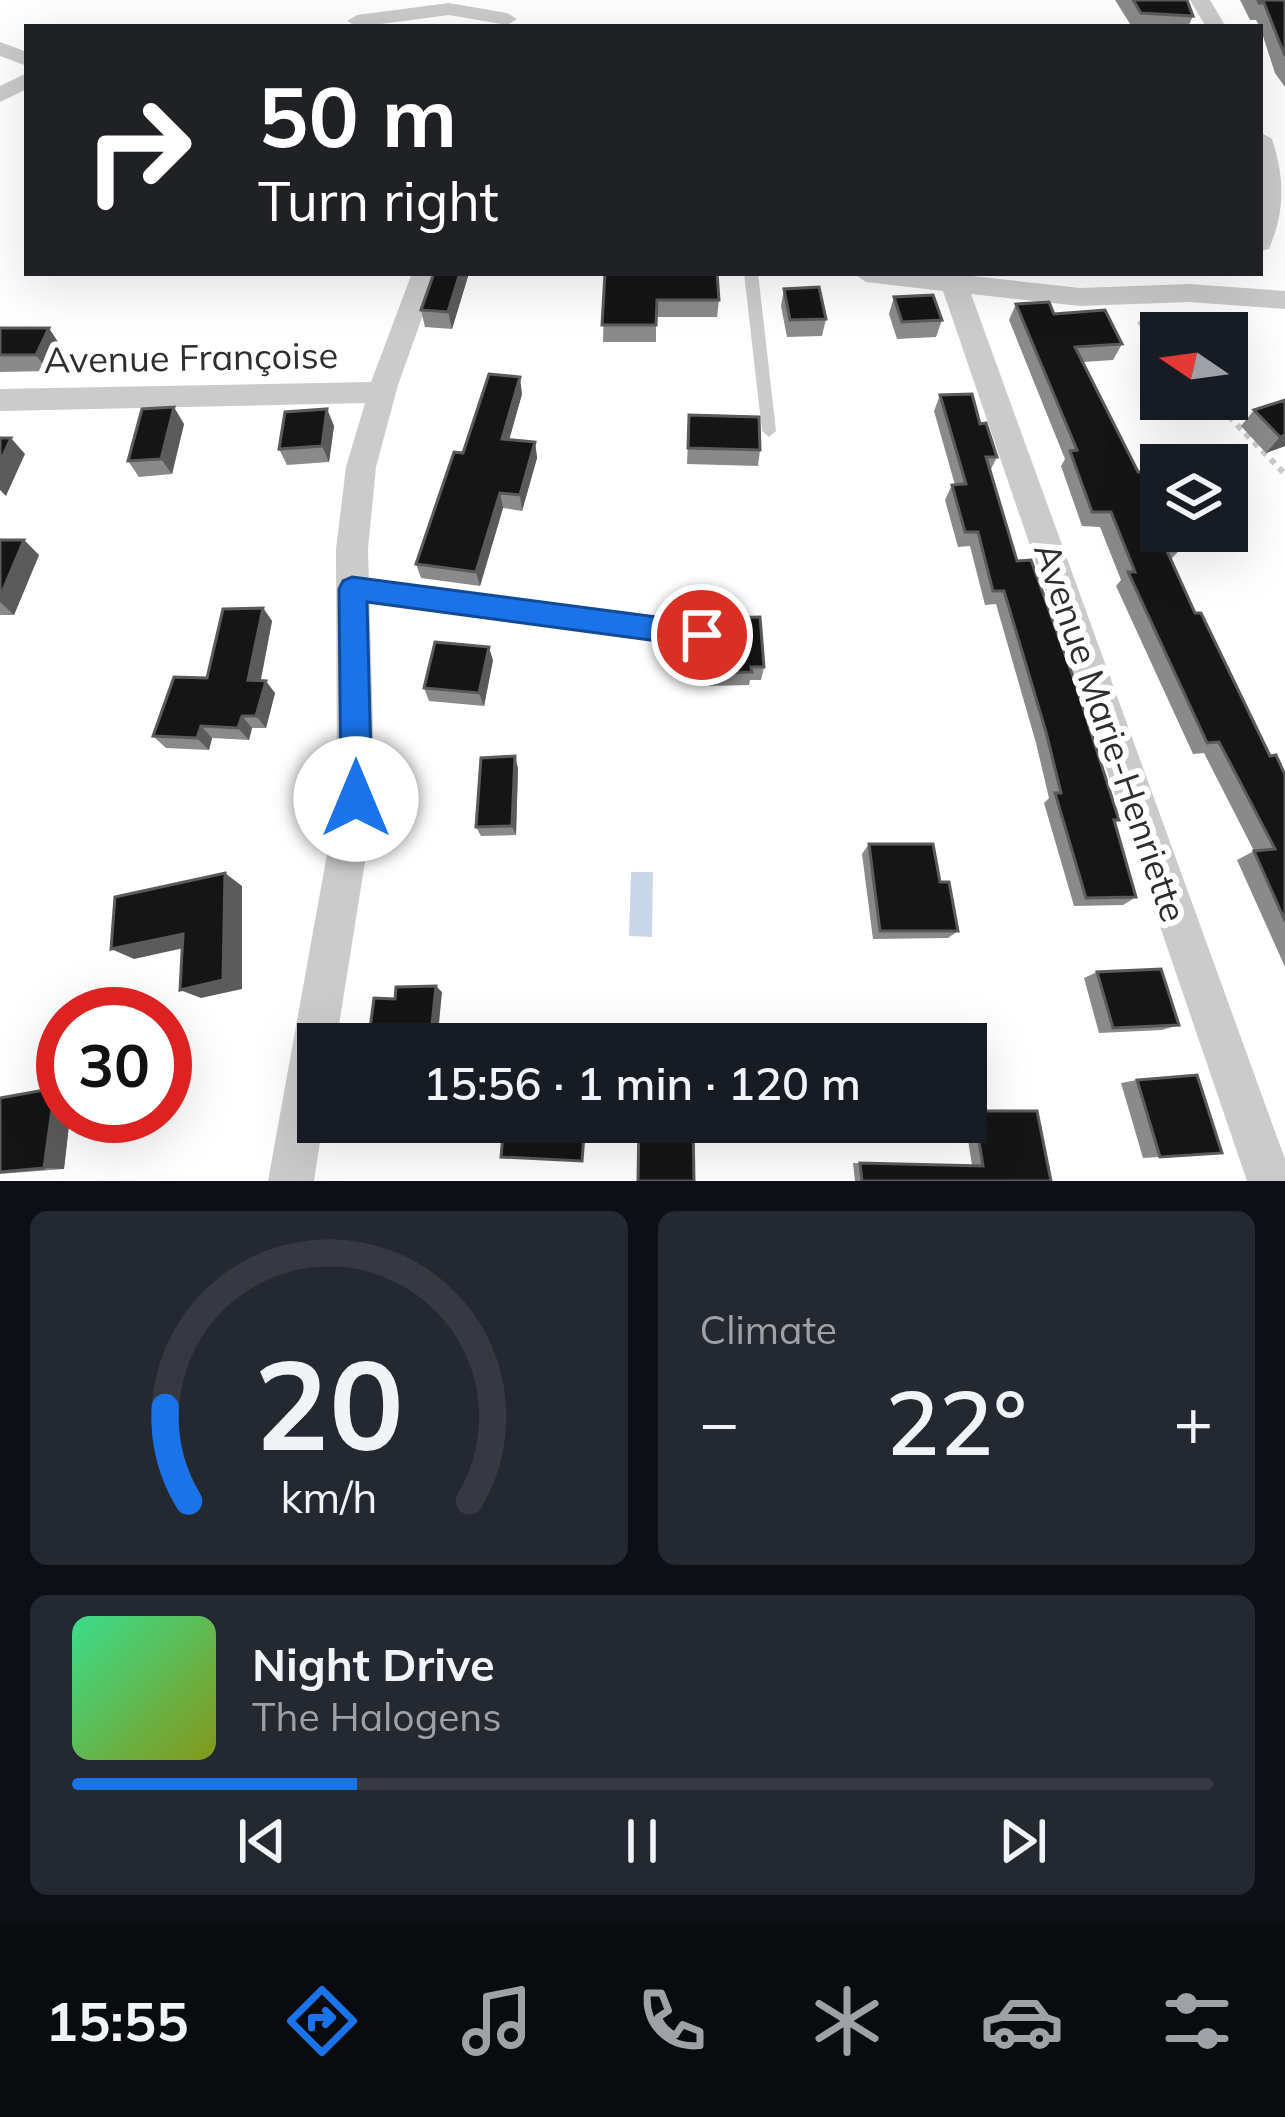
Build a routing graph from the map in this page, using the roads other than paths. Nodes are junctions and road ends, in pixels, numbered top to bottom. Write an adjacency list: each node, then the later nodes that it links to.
1 (510, 17): 2 (street)
2 (357, 21)
3 (1263, 149): 4 (street)
4 (1263, 236)
5 (424, 276): 11 (street)
6 (751, 276): 13 (lane)
7 (890, 276): 8 (street)
8 (955, 284): 9 (street); 17 (street, Avenue Marie-Henriette)
9 (1226, 284): 10 (street)
10 (1285, 300)
11 (383, 392): 12 (street, Avenue Françoise); 14 (street)
12 (0, 400)
13 (770, 431)
14 (352, 589): 15 (lane); 16 (street)
15 (702, 635)
16 (293, 1178)
17 (1270, 1181)

